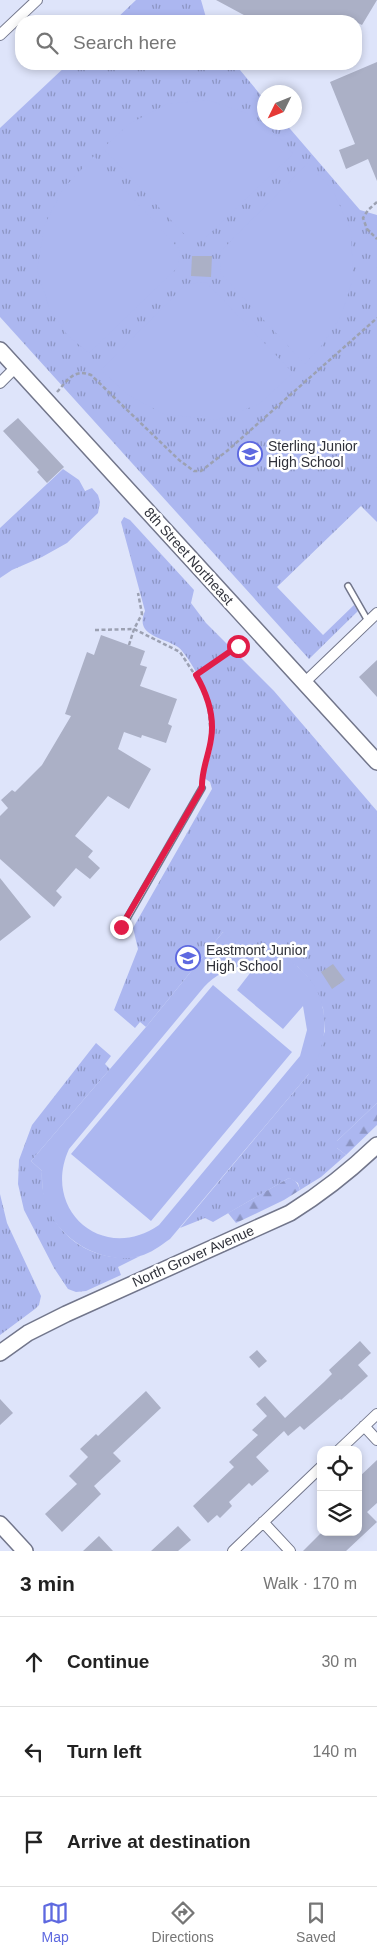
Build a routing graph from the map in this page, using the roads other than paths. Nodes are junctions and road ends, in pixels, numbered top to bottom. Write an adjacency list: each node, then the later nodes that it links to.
1 (38, 0): 2 (street)
2 (22, 15)
3 (15, 21): 4 (street)
4 (0, 35)
5 (0, 350): 6 (street, 8th Street Northeast)
6 (16, 367): 7 (street); 11 (street, 8th Street Northeast)
7 (0, 383)
8 (348, 586): 10 (lane)
9 (377, 613): 10 (street)
10 (368, 621): 11 (street)
11 (304, 683): 12 (street, 8th Street Northeast)
12 (377, 762)
13 (202, 788): 14 (lane)
14 (118, 934)
15 (377, 1144): 16 (street, North Grover Avenue)
16 (0, 1353)
17 (377, 1414): 18 (street)
18 (364, 1426): 19 (street); 20 (street)
19 (377, 1440)
20 (343, 1446)
21 (317, 1471): 22 (street)
22 (263, 1522): 25 (street); 26 (street)
23 (0, 1524): 24 (street)
24 (24, 1551)
25 (233, 1551)
26 (290, 1551)

